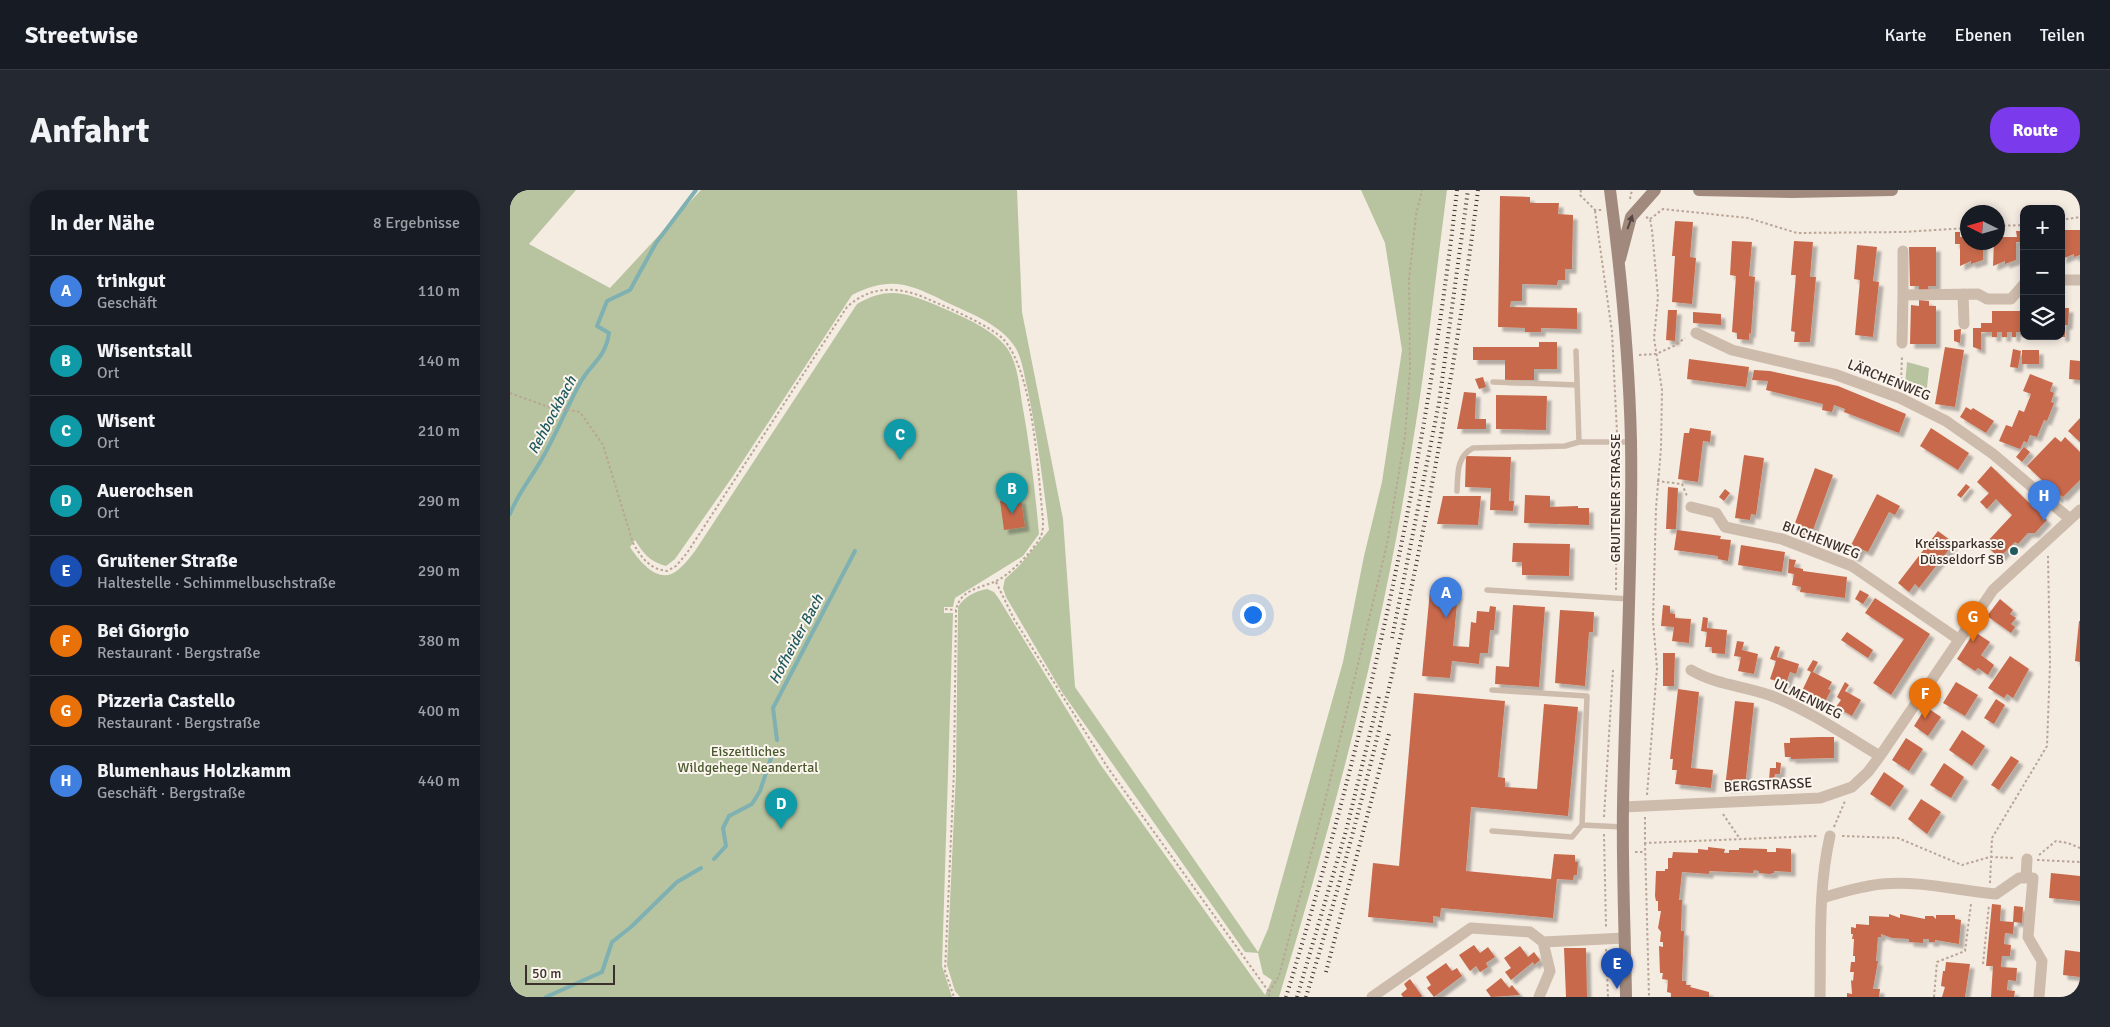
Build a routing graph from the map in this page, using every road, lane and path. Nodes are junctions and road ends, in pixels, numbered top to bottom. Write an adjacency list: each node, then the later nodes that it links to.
1 (1422, 190): 75 (path)
2 (1610, 190): 15 (main road, GRUITENER STRASSE)
3 (1655, 190): 7 (main road)
4 (1699, 190): 5 (main road)
5 (1892, 190)
6 (1595, 210): 32 (path)
7 (1636, 211): 9 (path); 15 (main road, one-way to 7)
8 (2080, 218): 10 (path)
9 (1650, 219): 13 (path); 25 (path)
10 (2065, 220)
11 (2020, 225): 12 (path)
12 (2005, 226)
13 (1960, 228)
14 (1903, 252): 20 (street)
15 (1619, 261): 26 (main road, GRUITENER STRASSE)
16 (2065, 280): 17 (street)
17 (2080, 280)
18 (2020, 289): 19 (street)
19 (1964, 294): 20 (street); 21 (street)
20 (1903, 295): 23 (street)
21 (1964, 324)
22 (1696, 333): 25 (path); 30 (street, LÄRCHENWEG)
23 (1902, 343): 30 (path)
24 (1576, 351): 28 (lane)
25 (1656, 354): 26 (path); 34 (path)
26 (1627, 355): 33 (main road, GRUITENER STRASSE)
27 (1494, 382): 28 (lane)
28 (1577, 385): 31 (lane)
29 (510, 393): 41 (path)
30 (1900, 398): 39 (street, LÄRCHENWEG)
31 (1579, 442): 32 (lane); 36 (lane)
32 (1617, 442): 33 (lane); 43 (path)
33 (1631, 442): 44 (main road, GRUITENER STRASSE)
34 (1657, 481): 35 (path); 54 (path)
35 (1682, 484)
36 (1457, 491)
37 (1691, 507): 47 (street, BUCHENWEG)
38 (2080, 510): 39 (street, BERGSTRASSE)
39 (2070, 519): 40 (street, BERGSTRASSE)
40 (2048, 541): 47 (street, BERGSTRASSE); 64 (path)
41 (996, 582): 46 (path); 75 (path)
42 (1487, 590): 43 (lane)
43 (1616, 598): 44 (lane)
44 (1629, 599): 55 (main road, GRUITENER STRASSE)
45 (945, 609): 46 (path)
46 (956, 610): 76 (path)
47 (1958, 638): 51 (street, BERGSTRASSE)
48 (1614, 662): 57 (path)
49 (1691, 670): 51 (street, ULMENWEG)
50 (1492, 690): 56 (lane)
51 (1880, 756): 52 (street, BERGSTRASSE)
52 (1852, 787): 53 (street, BERGSTRASSE); 60 (path)
53 (1715, 803): 54 (street, BERGSTRASSE); 61 (path)
54 (1646, 806): 55 (street, BERGSTRASSE); 62 (path)
55 (1623, 807): 58 (main road, GRUITENER STRASSE)
56 (1582, 825): 57 (lane); 59 (lane)
57 (1604, 826): 58 (lane); 71 (path)
58 (1623, 826): 72 (main road, GRUITENER STRASSE)
59 (1492, 831)
60 (1830, 836): 61 (path); 64 (path); 70 (street)
61 (1740, 839): 62 (path)
62 (1645, 843): 82 (path)
63 (2080, 848): 66 (path)
64 (1990, 857): 65 (path); 69 (path)
65 (2028, 859): 67 (street)
66 (2080, 862)
67 (2026, 878): 69 (street); 85 (street)
68 (1973, 892): 69 (street); 70 (street); 84 (path)
69 (1990, 893): 74 (path)
70 (1822, 898): 83 (street)
71 (1606, 938): 72 (street); 73 (street); 80 (path)
72 (1625, 938): 81 (main road, GRUITENER STRASSE)
73 (1543, 942): 78 (street); 79 (street)
74 (1983, 964)
75 (1269, 992): 77 (path)
76 (954, 997)
77 (1269, 997)
78 (1372, 997)
79 (1540, 997)
80 (1608, 997)
81 (1626, 997)
82 (1649, 997)
83 (1820, 997)
84 (1934, 997)
85 (2039, 997)

